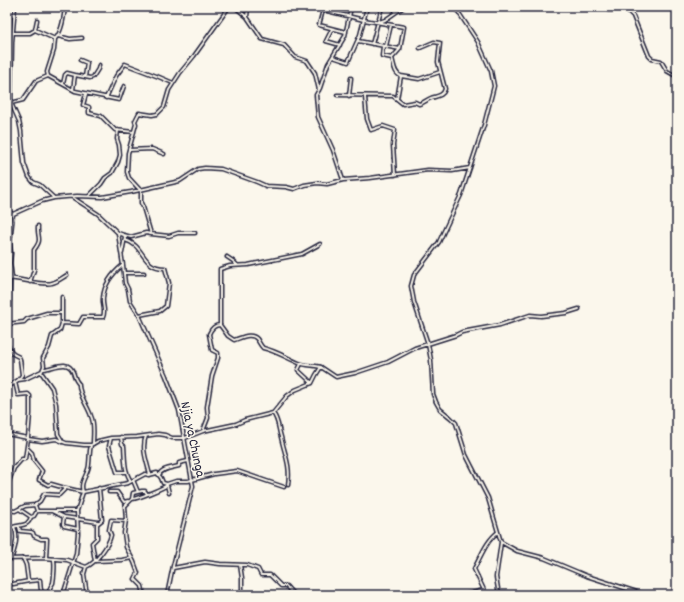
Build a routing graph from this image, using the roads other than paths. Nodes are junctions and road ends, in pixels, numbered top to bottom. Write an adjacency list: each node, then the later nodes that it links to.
1 (15, 7): 15 (street)
2 (65, 7): 26 (street)
3 (229, 7): 48 (street)
4 (236, 7): 17 (street)
5 (248, 7): 17 (street)
6 (351, 7): 16 (street)
7 (367, 7): 19 (street)
8 (382, 7): 20 (street)
9 (396, 7): 14 (street)
10 (404, 7): 14 (street)
11 (455, 7): 66 (street)
12 (605, 7): 43 (street)
13 (7, 11): 15 (street)
14 (395, 13): 20 (street)
15 (14, 16): 25 (street)
16 (350, 16): 19 (street); 22 (street); 24 (street)
17 (247, 17): 52 (street)
18 (36, 20): 23 (street)
19 (364, 20): 20 (street); 29 (street)
20 (378, 22): 21 (street); 30 (street)
21 (391, 25): 32 (street); 34 (street)
22 (332, 29): 24 (street); 31 (street)
23 (35, 30): 25 (street); 28 (street)
24 (346, 32): 31 (street)
25 (12, 33): 36 (street)
26 (58, 36): 27 (street); 28 (street)
27 (82, 38)
28 (55, 39): 44 (street)
29 (358, 41): 30 (street); 37 (street)
30 (372, 44): 32 (street)
31 (340, 45): 37 (street)
32 (385, 46): 34 (street); 38 (street)
33 (420, 48): 41 (street)
34 (400, 49): 38 (street)
35 (7, 52): 36 (street)
36 (12, 52): 55 (street)
37 (333, 57): 52 (street)
38 (392, 58): 45 (street)
39 (80, 60): 46 (street)
40 (99, 65): 46 (street)
41 (440, 72): 45 (street); 59 (street)
42 (75, 75): 46 (street); 49 (street); 51 (street)
43 (674, 75)
44 (48, 76): 49 (street); 60 (street)
45 (401, 76): 59 (street)
46 (85, 77)
47 (351, 78): 56 (street)
48 (173, 83): 58 (street); 63 (street)
49 (63, 84): 51 (street)
50 (124, 86): 58 (street)
51 (73, 90): 53 (street)
52 (319, 90): 68 (street)
53 (86, 94): 58 (street); 62 (street)
54 (337, 95): 56 (street)
55 (9, 96): 60 (street)
56 (350, 96): 57 (street)
57 (365, 96): 59 (street); 67 (street)
58 (106, 98)
59 (397, 99)
60 (11, 103): 61 (street); 70 (street)
61 (7, 107)
62 (118, 130): 63 (street); 72 (street)
63 (134, 132): 64 (street)
64 (129, 150): 65 (street); 69 (street)
65 (164, 154)
66 (470, 168): 67 (street); 103 (street)
67 (395, 175): 68 (street)
68 (344, 180): 69 (street)
69 (139, 190): 72 (street); 80 (street)
70 (46, 192): 73 (street); 74 (street)
71 (72, 197): 72 (street); 73 (street); 78 (street)
72 (88, 197)
73 (54, 198): 74 (street)
74 (44, 201): 76 (street)
75 (7, 211): 76 (street)
76 (13, 214): 84 (street)
77 (38, 226): 94 (street)
78 (118, 233): 81 (street); 85 (street)
79 (194, 233): 80 (street)
80 (151, 234): 81 (street)
81 (124, 235): 82 (street)
82 (125, 240): 85 (street); 99 (street)
83 (320, 244): 89 (street)
84 (12, 253): 86 (street); 93 (street)
85 (122, 253): 88 (street, Njia ya Chunga)
86 (7, 254)
87 (227, 257): 89 (street)
88 (123, 265): 90 (street, Njia ya Chunga); 100 (street)
89 (237, 265): 102 (street)
90 (124, 273): 91 (street); 99 (street, Njia ya Chunga)
91 (144, 273)
92 (67, 275): 94 (street)
93 (10, 278): 94 (street); 96 (street)
94 (30, 282)
95 (62, 297): 98 (street)
96 (7, 306)
97 (579, 309): 103 (street)
98 (62, 313): 100 (street); 101 (street)
99 (139, 315): 120 (street, Njia ya Chunga)
100 (62, 323): 107 (street)
101 (7, 324)
102 (220, 324): 105 (street); 114 (street)
103 (428, 344): 106 (street); 157 (street)
104 (7, 348): 109 (street)
105 (301, 364): 106 (street); 111 (street)
106 (321, 367): 111 (street)
107 (43, 369): 108 (street); 122 (street)
108 (41, 372): 109 (street); 121 (street)
109 (18, 380): 110 (street)
110 (15, 382): 112 (street); 117 (street)
111 (312, 383): 113 (street)
112 (7, 388)
113 (273, 413): 114 (street); 131 (street)
114 (203, 431): 120 (street)
115 (7, 434): 117 (street)
116 (146, 436): 119 (street); 120 (street); 126 (street)
117 (28, 438): 121 (street); 123 (street)
118 (111, 438): 119 (street); 122 (street); 125 (street)
119 (121, 438): 125 (street)
120 (185, 438): 124 (street, Njia ya Chunga)
121 (63, 442): 122 (street)
122 (92, 444): 136 (street)
123 (28, 450): 132 (street); 134 (street)
124 (188, 461): 127 (street); 129 (street, Njia ya Chunga)
125 (127, 472): 128 (street)
126 (150, 475): 127 (street); 128 (street)
127 (159, 475): 130 (street)
128 (132, 480): 135 (street); 138 (street)
129 (192, 480): 130 (street); 133 (street); 169 (street, Njia ya Chunga)
130 (167, 485): 139 (street); 140 (street)
131 (288, 485)
132 (7, 487)
133 (284, 487)
134 (66, 488): 136 (street); 142 (street)
135 (99, 488): 136 (street); 152 (street)
136 (83, 492): 145 (street)
137 (109, 492): 141 (street)
138 (138, 492): 140 (street); 141 (street)
139 (169, 493)
140 (147, 494): 141 (street)
141 (132, 499): 151 (street)
142 (35, 505): 143 (street); 146 (street)
143 (19, 509): 144 (street); 148 (street)
144 (7, 510)
145 (77, 510): 147 (street); 150 (street)
146 (37, 511): 147 (street); 148 (street)
147 (52, 511): 149 (street)
148 (32, 516): 154 (street)
149 (64, 517): 150 (street); 155 (street)
150 (78, 520): 152 (street); 155 (street)
151 (126, 521): 161 (street); 165 (street)
152 (99, 522): 165 (street)
153 (14, 527): 154 (street); 156 (street); 163 (street)
154 (19, 527): 160 (street)
155 (78, 529): 166 (street)
156 (7, 530)
157 (498, 532): 158 (street); 180 (street)
158 (501, 542): 181 (street); 182 (street)
159 (23, 558): 160 (street); 163 (street); 170 (street)
160 (45, 558): 164 (street)
161 (132, 558): 165 (street); 176 (street)
162 (7, 559): 163 (street)
163 (11, 559)
164 (54, 560): 166 (street); 173 (street)
165 (95, 561): 168 (street)
166 (73, 562): 168 (street); 174 (street)
167 (240, 565): 169 (street); 178 (street); 179 (street)
168 (86, 567): 172 (street)
169 (173, 568): 177 (street, Njia ya Chunga)
170 (29, 581): 171 (street); 173 (street)
171 (7, 583)
172 (87, 594): 175 (street)
173 (48, 595)
174 (63, 595)
175 (101, 595)
176 (144, 595)
177 (168, 595)
178 (242, 595)
179 (294, 595)
180 (465, 595)
181 (499, 595)
182 (646, 595)

